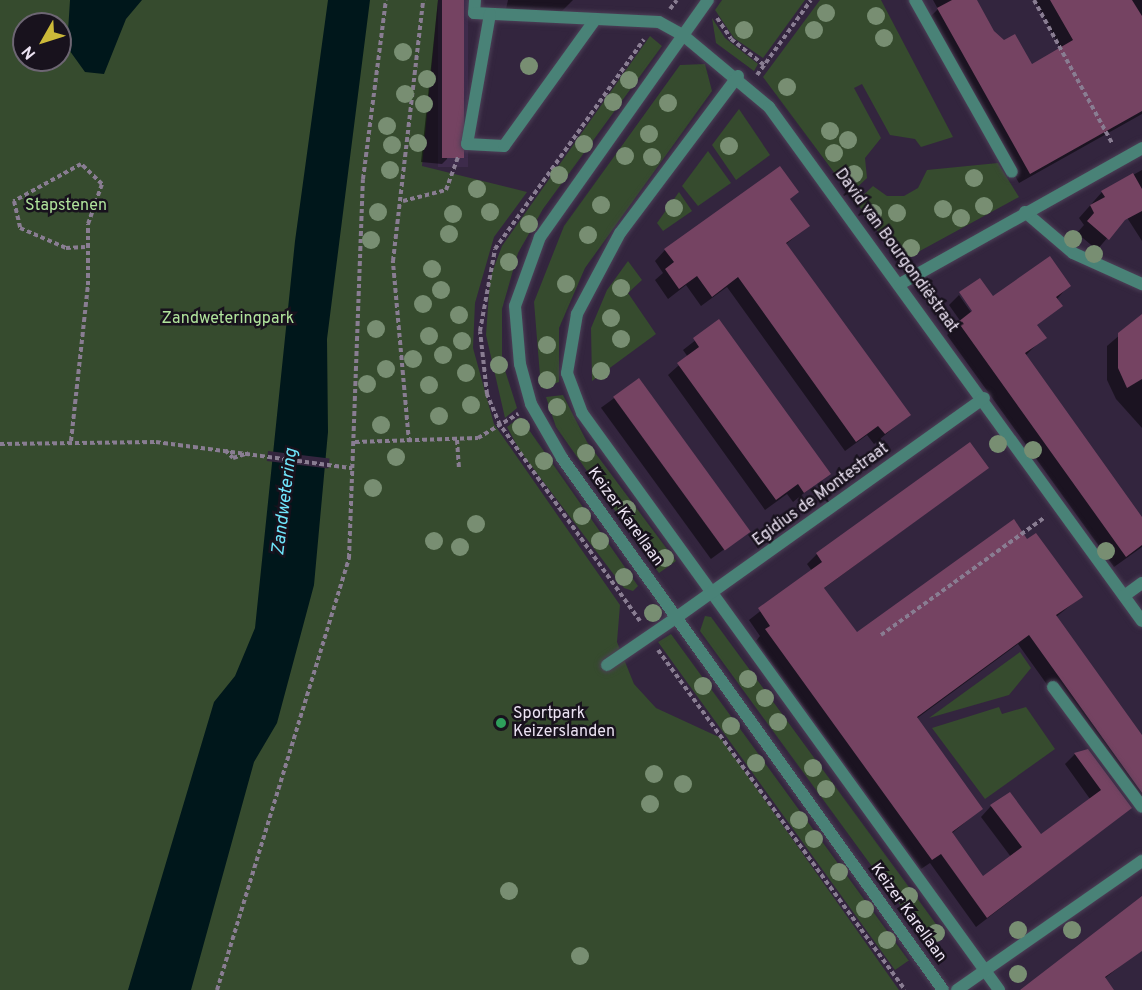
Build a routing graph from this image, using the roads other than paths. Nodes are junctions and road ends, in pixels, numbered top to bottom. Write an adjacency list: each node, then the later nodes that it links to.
1 (475, 0): 4 (street)
2 (915, 0): 9 (street)
3 (705, 4): 6 (street, Keizer Karellaan)
4 (490, 14): 5 (street); 5 (street)
5 (595, 20): 6 (street)
6 (684, 36): 7 (street, David van Bourgondiëstraat); 17 (street, Keizer Karellaan)
7 (738, 76): 11 (street, David van Bourgondiëstraat); 15 (street, Keizer Karellaan)
8 (1142, 148): 10 (street)
9 (1012, 172)
10 (1025, 212): 11 (street); 12 (street)
11 (900, 284): 13 (street, David van Bourgondiëstraat)
12 (1142, 284)
13 (984, 398): 15 (street, Egidius de Montestraat); 16 (street, David van Bourgondiëstraat)
14 (1142, 583): 16 (street)
15 (712, 593): 17 (street, Egidius de Montestraat); 23 (street, Keizer Karellaan)
16 (1124, 596): 18 (street, David van Bourgondiëstraat)
17 (677, 618): 19 (street, Egidius de Montestraat); 24 (street, Keizer Karellaan)
18 (1142, 621)
19 (607, 665)
20 (1053, 687): 21 (street)
21 (1142, 807)
22 (1142, 861): 23 (street)
23 (985, 970): 25 (street); 26 (street, Keizer Karellaan)
24 (943, 990)
25 (957, 990)
26 (999, 990)

